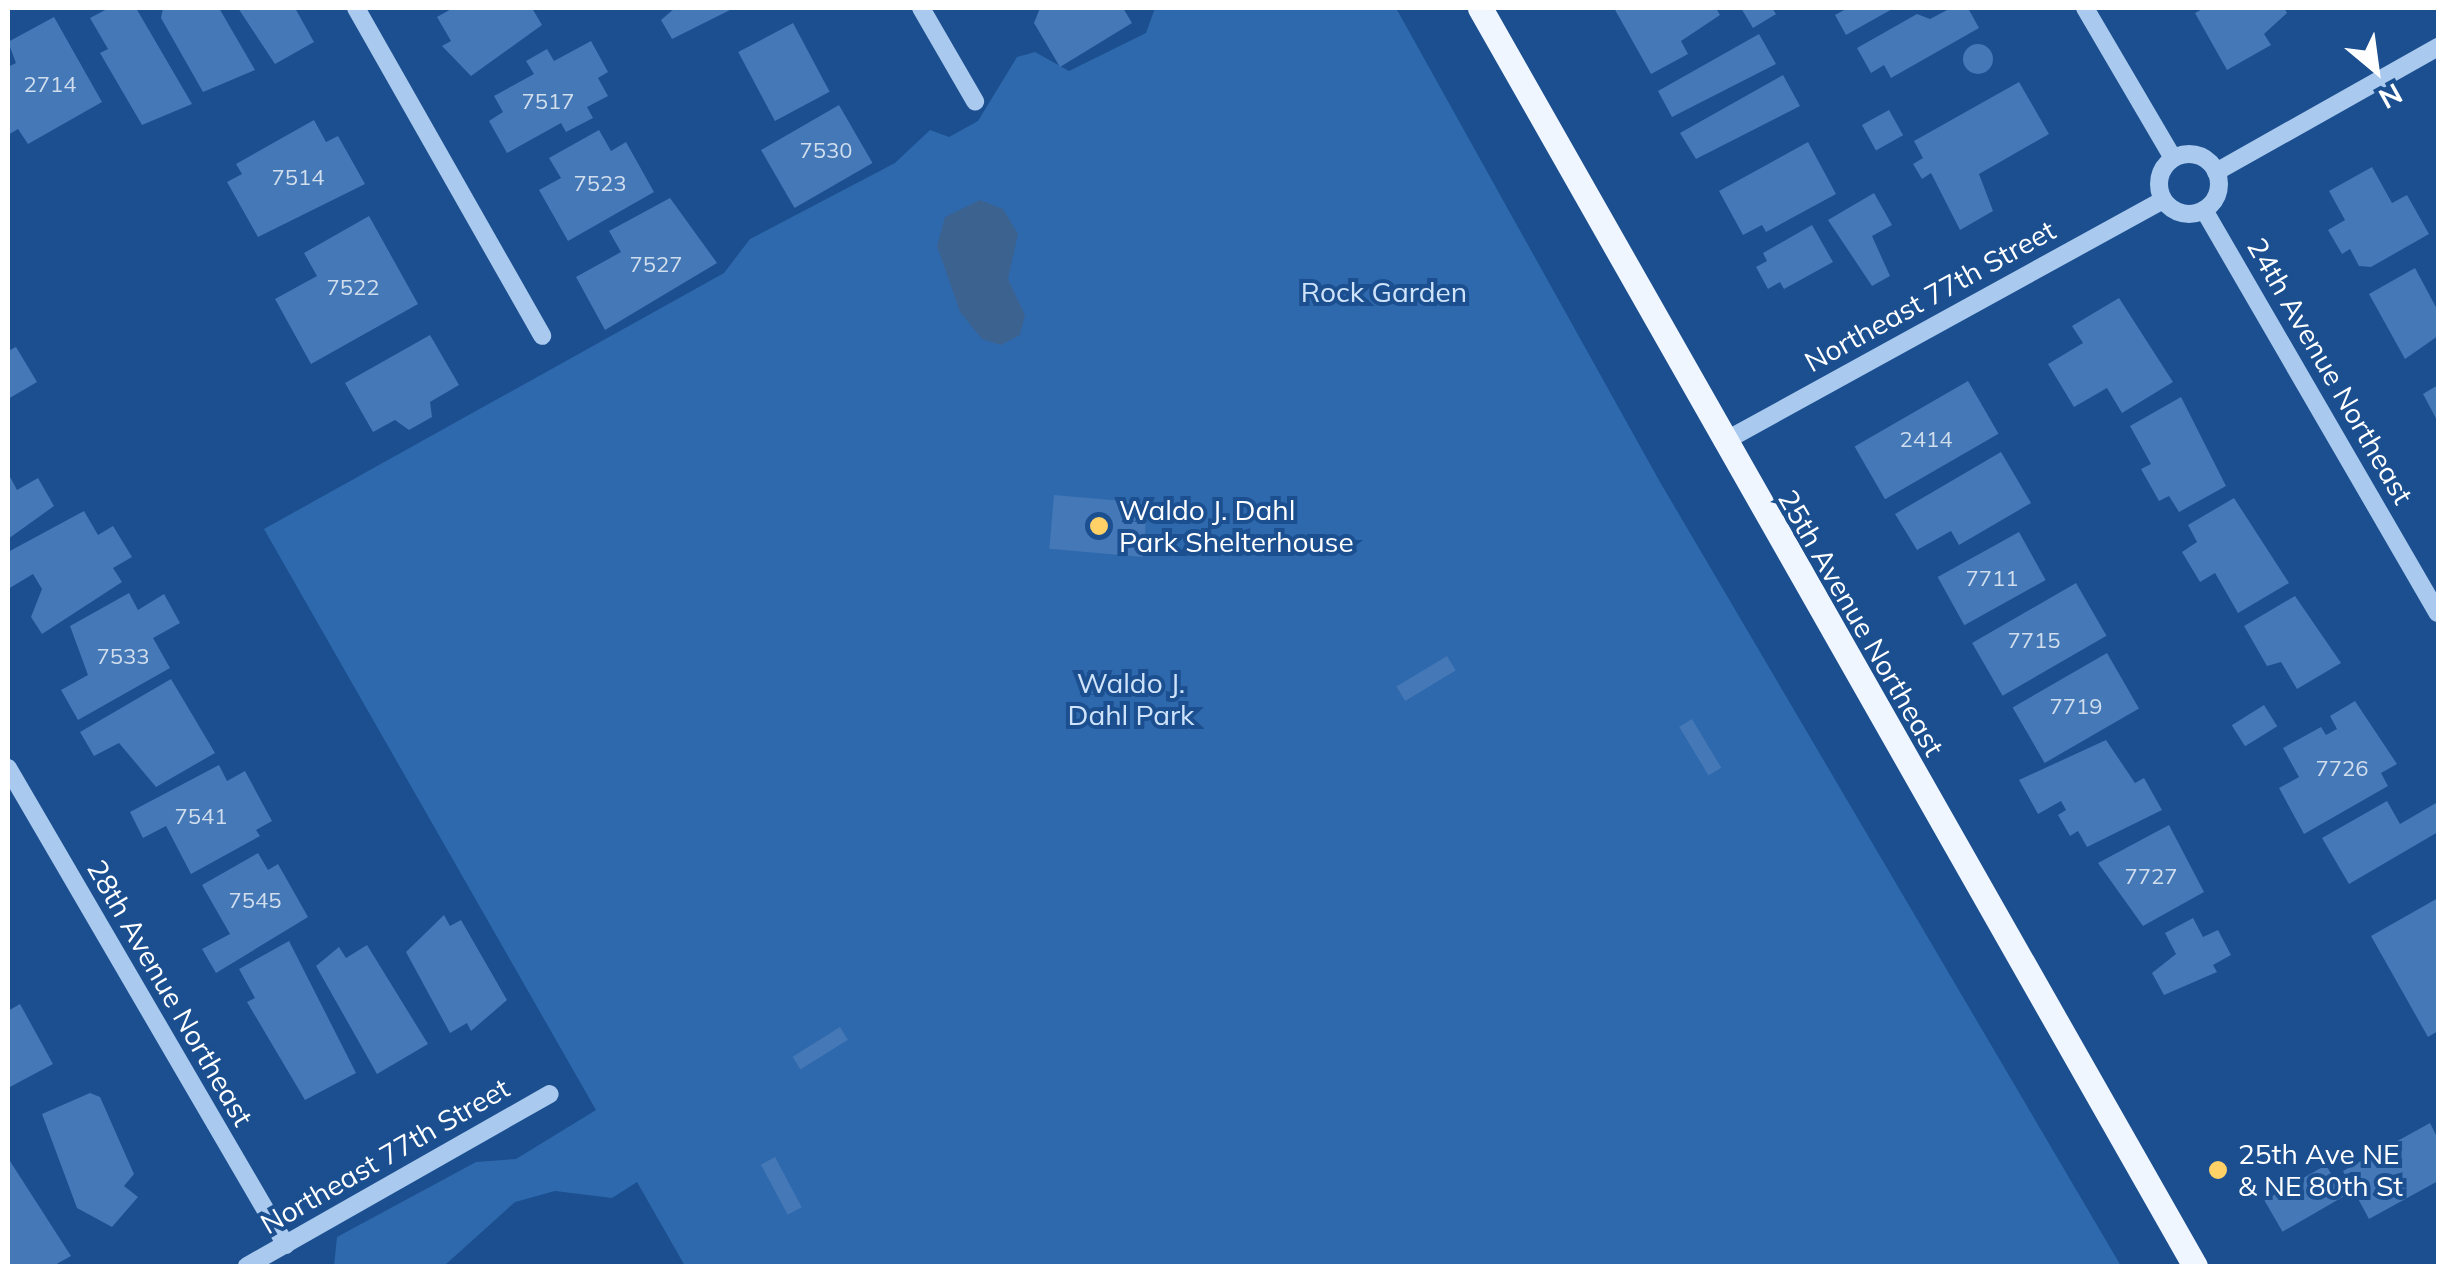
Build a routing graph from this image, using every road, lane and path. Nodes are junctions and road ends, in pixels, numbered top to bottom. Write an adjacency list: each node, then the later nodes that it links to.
1 (356, 8): 11 (street)
2 (920, 8): 6 (street)
3 (1480, 8): 12 (main road, 25th Avenue Northeast)
4 (2085, 8): 7 (street)
5 (2438, 47): 8 (street)
6 (975, 101)
7 (2173, 158): 8 (street); 9 (street)
8 (2216, 172): 10 (street)
9 (2163, 200): 10 (street); 12 (street, Northeast 77th Street)
10 (2204, 210): 13 (street, 24th Avenue Northeast)
11 (542, 336)
12 (1723, 442): 18 (main road, 25th Avenue Northeast)
13 (2438, 613)
14 (8, 768): 16 (street, 28th Avenue Northeast)
15 (550, 1094): 16 (street, Northeast 77th Street)
16 (286, 1245): 17 (street, Northeast 77th Street)
17 (247, 1266)
18 (2195, 1266)

